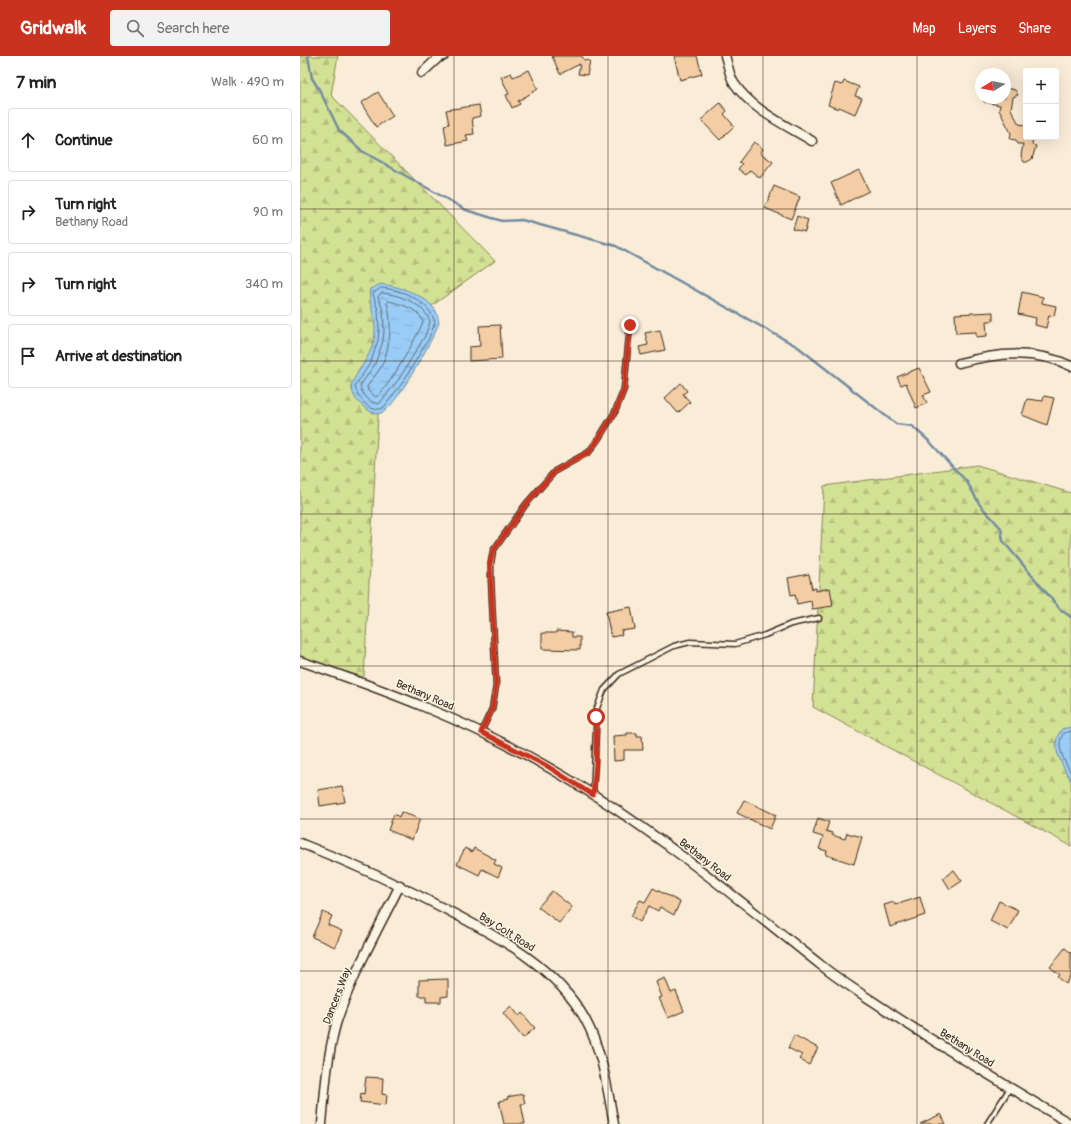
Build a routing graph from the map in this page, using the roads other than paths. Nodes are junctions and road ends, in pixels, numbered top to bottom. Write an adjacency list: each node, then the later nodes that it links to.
1 (444, 56): 3 (street)
2 (725, 56): 4 (street)
3 (422, 73)
4 (812, 140)
5 (630, 325): 10 (lane)
6 (960, 363): 7 (street)
7 (1071, 366)
8 (819, 618): 11 (lane)
9 (300, 661): 10 (street, Bethany Road)
10 (481, 732): 11 (street, Bethany Road)
11 (593, 795): 14 (street, Bethany Road)
12 (300, 843): 13 (street, Bay Colt Road)
13 (400, 885): 15 (street, Dancers Way); 16 (street, Bay Colt Road)
14 (1010, 1087): 17 (lane); 18 (street, Bethany Road)
15 (322, 1124)
16 (614, 1124)
17 (987, 1124)
18 (1071, 1124)

